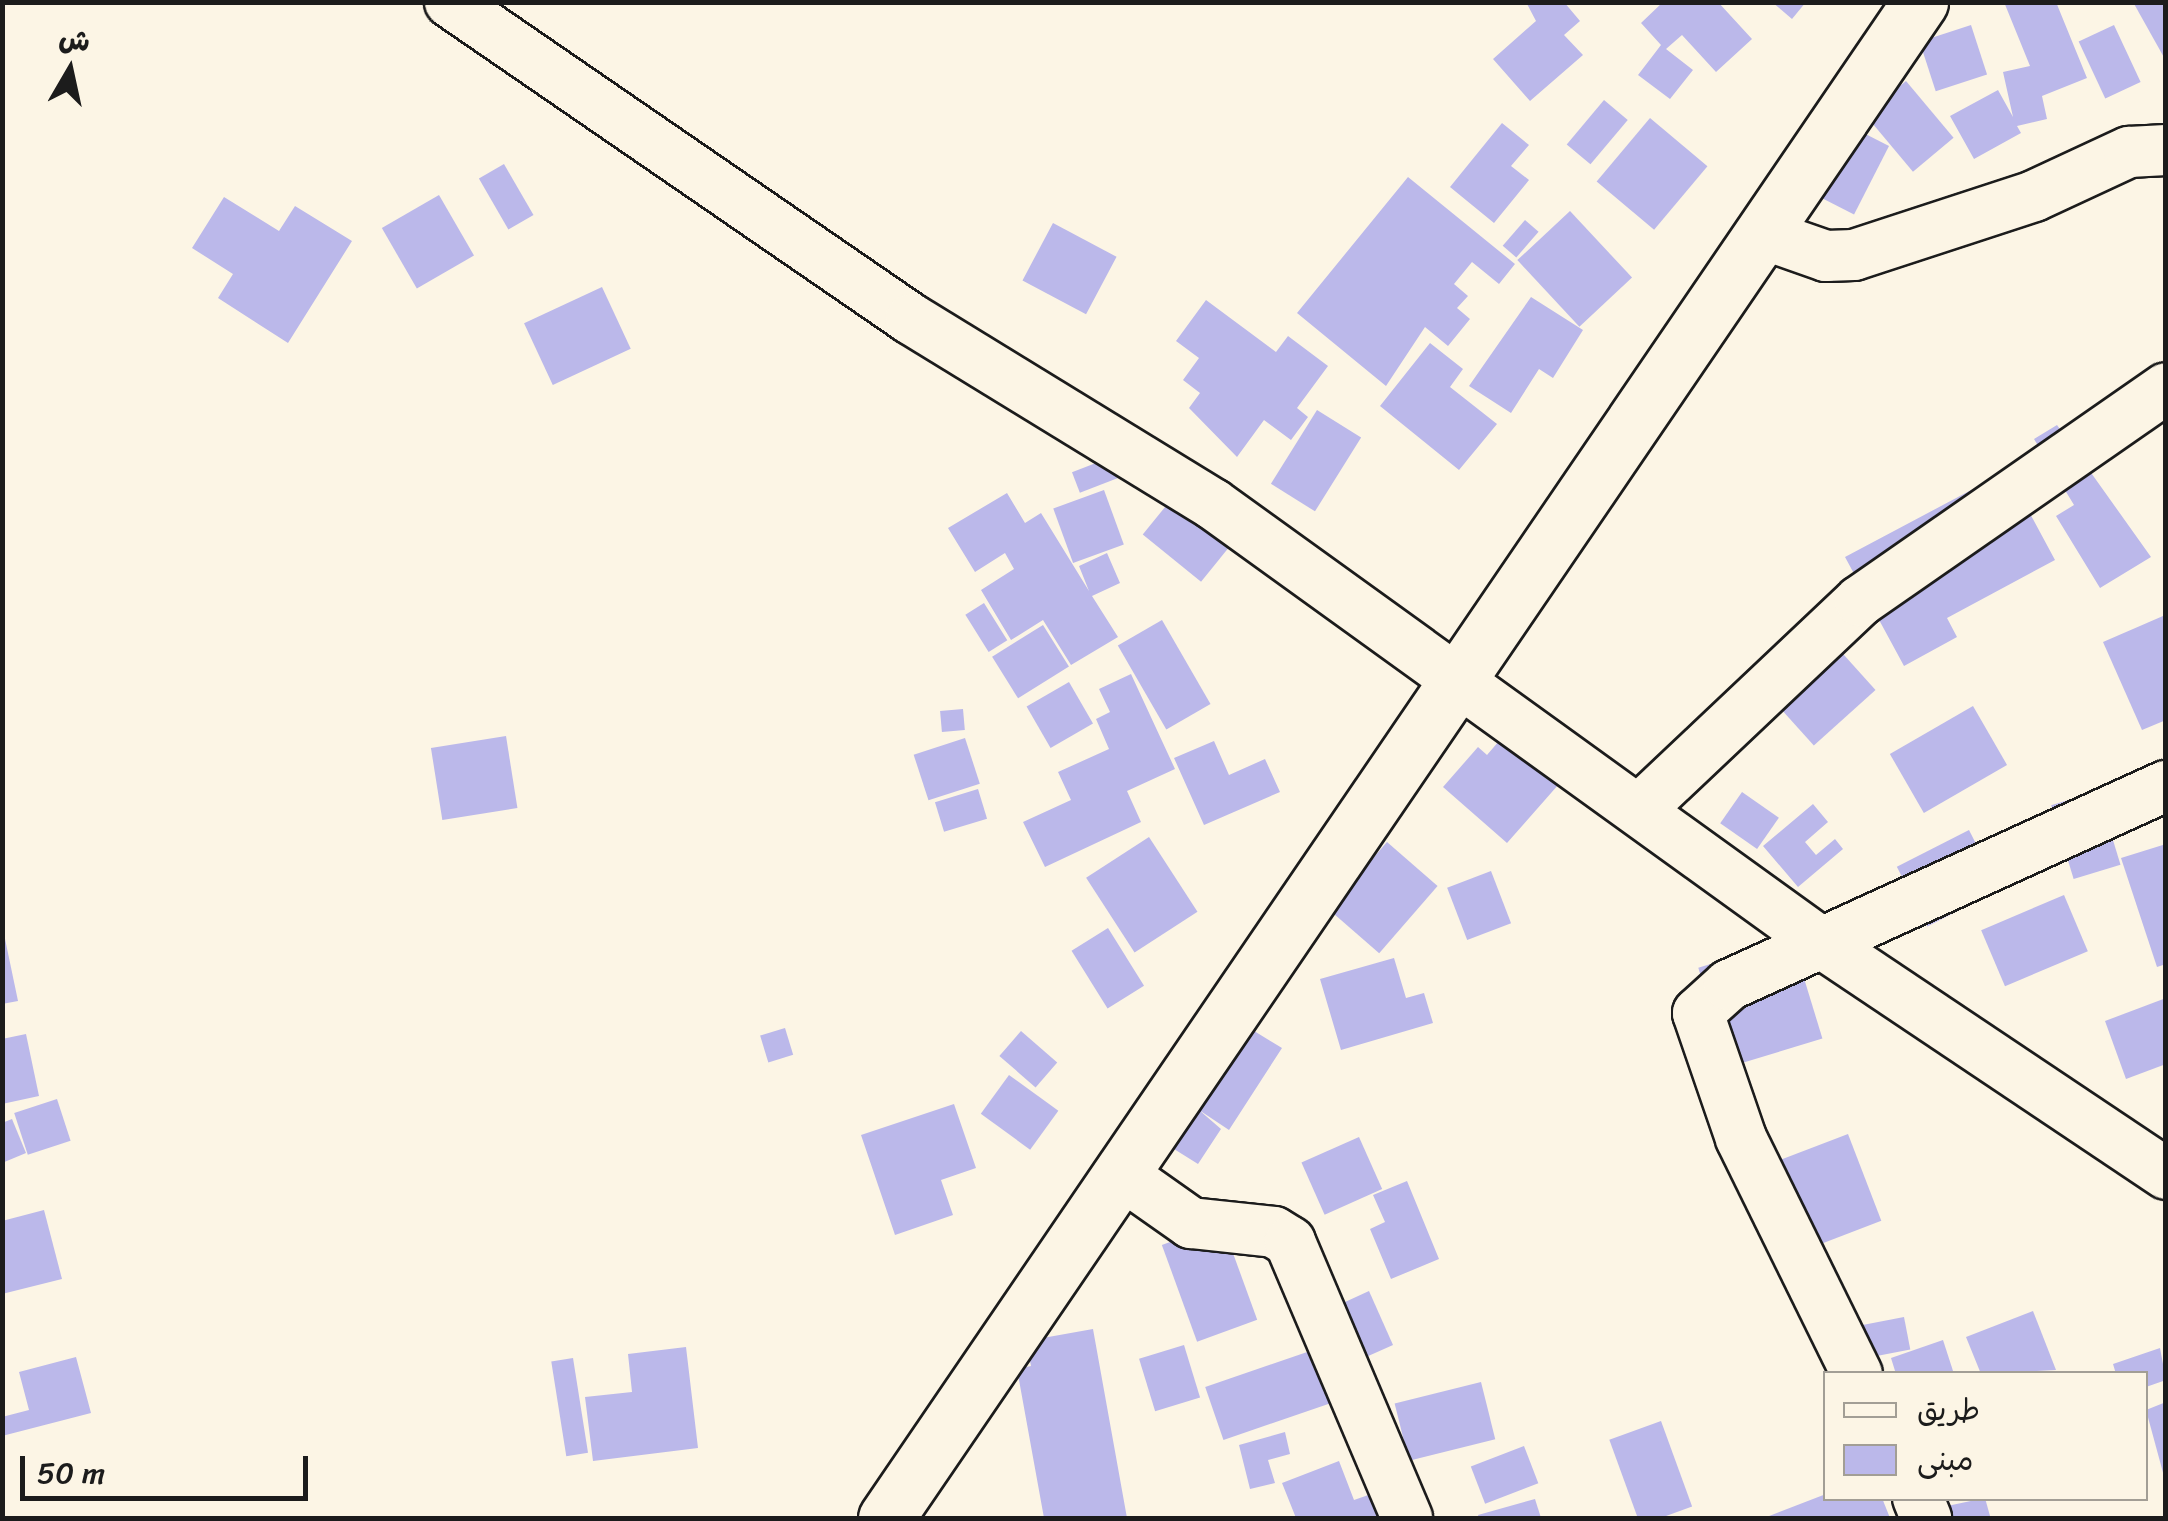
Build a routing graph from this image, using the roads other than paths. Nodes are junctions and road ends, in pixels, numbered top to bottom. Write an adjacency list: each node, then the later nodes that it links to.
1 (450, 2): 6 (street)
2 (1920, 2): 4 (main road)
3 (2166, 150): 4 (street)
4 (1762, 234): 6 (main road)
5 (2166, 388): 8 (street)
6 (1461, 680): 8 (street); 11 (main road)
7 (2166, 786): 9 (street)
8 (1639, 810): 9 (street)
9 (1820, 942): 10 (street); 12 (street)
10 (2154, 1152)
11 (1120, 1173): 13 (main road); 14 (street)
12 (1856, 1371)
13 (886, 1518)
14 (1407, 1518)

